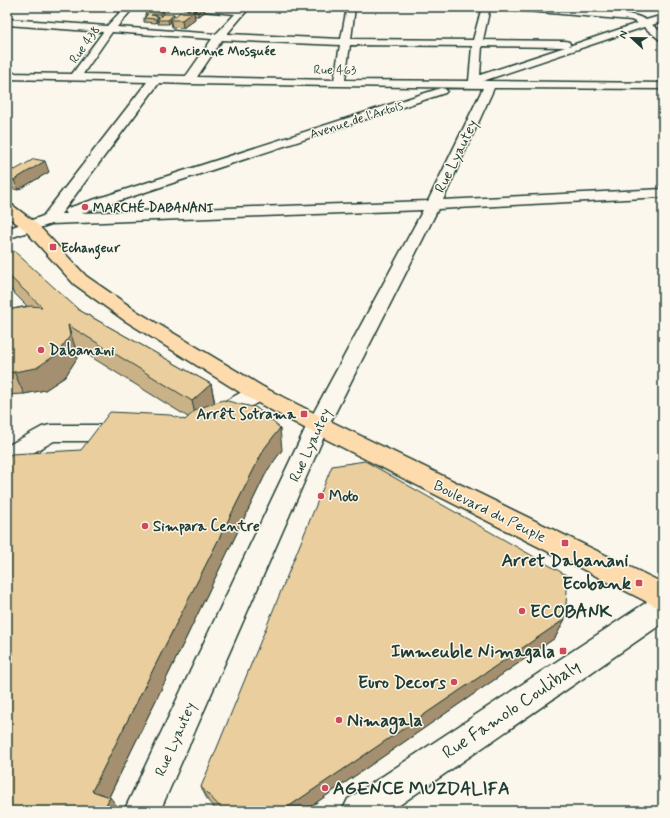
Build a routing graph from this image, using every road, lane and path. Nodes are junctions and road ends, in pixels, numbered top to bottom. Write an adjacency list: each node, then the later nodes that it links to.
1 (130, 7): 12 (street, Rue 438)
2 (190, 7): 6 (street)
3 (351, 7): 15 (street)
4 (486, 7): 16 (street)
5 (515, 7): 7 (street)
6 (244, 9): 13 (street)
7 (562, 9): 11 (street)
8 (18, 14): 10 (street)
9 (663, 18): 11 (street, Avenue de l'Artois)
10 (8, 22): 12 (street)
11 (646, 24): 14 (street); 17 (street, Avenue de l'Artois)
12 (109, 30): 13 (street); 19 (street, Rue 438)
13 (219, 37): 15 (street); 22 (street)
14 (663, 38)
15 (346, 42): 16 (street); 23 (street)
16 (477, 44): 17 (street); 21 (street)
17 (584, 44): 21 (street, Avenue de l'Artois)
18 (7, 76): 19 (street, Rue 463)
19 (75, 78): 20 (street, Rue 463)
20 (155, 80): 22 (street, Rue 463); 31 (street)
21 (474, 80): 24 (street, Avenue de l'Artois)
22 (188, 81): 23 (street, Rue 463)
23 (340, 83): 24 (street, Rue 463)
24 (459, 85): 25 (street, Rue 463); 31 (street, Avenue de l'Artois)
25 (490, 85): 26 (street, Rue 463); 29 (street, Rue Lyautey)
26 (659, 86): 27 (street)
27 (663, 96)
28 (663, 193): 29 (street)
29 (432, 205): 31 (street); 35 (street, Rue Lyautey)
30 (7, 208): 32 (main road, Boulevard du Peuple)
31 (49, 219): 32 (street, Avenue de l'Artois)
32 (30, 226): 33 (street, Avenue de l'Artois); 34 (main road, Boulevard du Peuple)
33 (7, 234)
34 (257, 393): 35 (main road, Boulevard du Peuple); 36 (street)
35 (318, 425): 39 (main road, Boulevard du Peuple); 41 (street, Rue Lyautey)
36 (198, 428)
37 (143, 433): 38 (street)
38 (7, 462)
39 (663, 597)
40 (663, 607): 42 (street, Rue Famolo Coulibaly)
41 (142, 811)
42 (360, 811)

